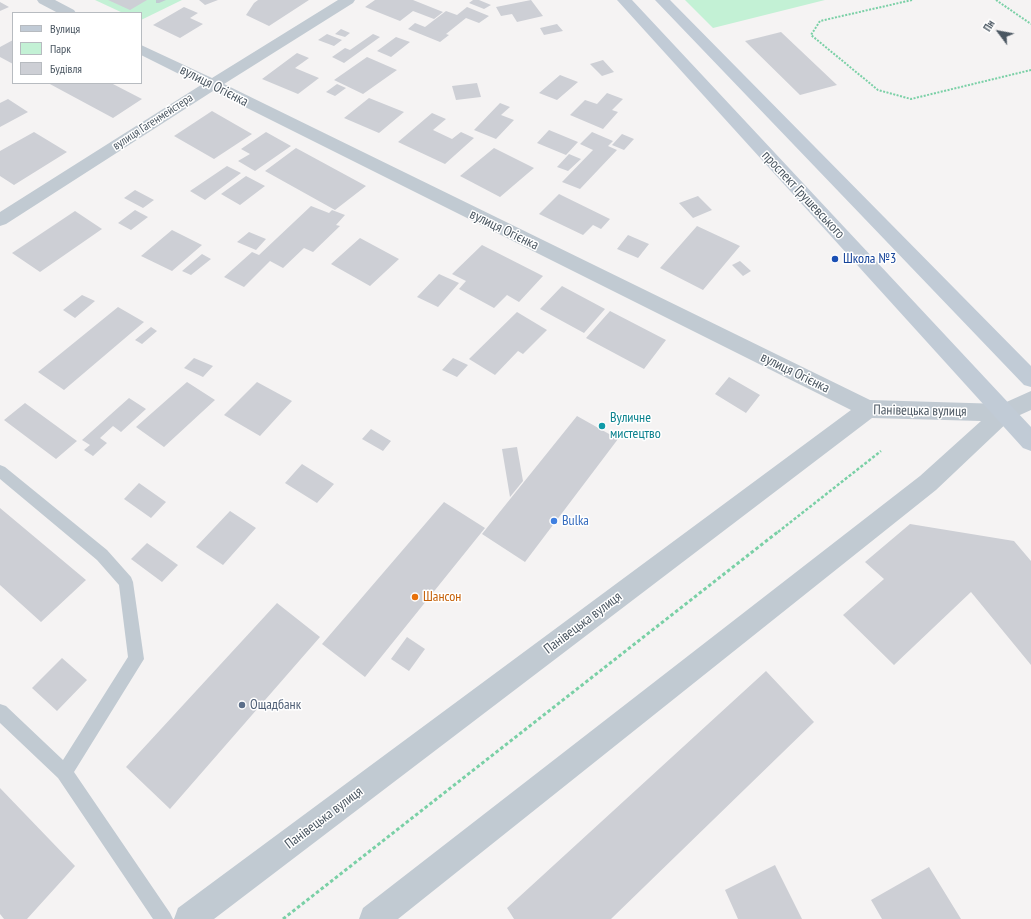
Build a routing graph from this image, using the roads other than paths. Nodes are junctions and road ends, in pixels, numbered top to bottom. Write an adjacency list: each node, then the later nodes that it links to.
1 (44, 0): 5 (street)
2 (348, 0): 7 (street, вулиця Гагенмейстера)
3 (624, 0): 12 (main road, проспект Грушевського)
4 (662, 0): 9 (main road)
5 (67, 12)
6 (142, 50): 7 (street, вулиця Огієнка)
7 (211, 85): 8 (street, вулиця Гагенмейстера); 11 (street, вулиця Огієнка)
8 (0, 220)
9 (1031, 379)
10 (1031, 400): 12 (street, Панівецька вулиця)
11 (868, 409): 12 (street, Панівецька вулиця); 18 (street, Панівецька вулиця)
12 (1004, 413): 13 (main road, проспект Грушевського); 19 (street, Панівецька вулиця)
13 (1031, 442)
14 (0, 471): 16 (lane)
15 (0, 712): 16 (lane)
16 (64, 772): 17 (lane)
17 (164, 919)
18 (189, 919)
19 (374, 919)

